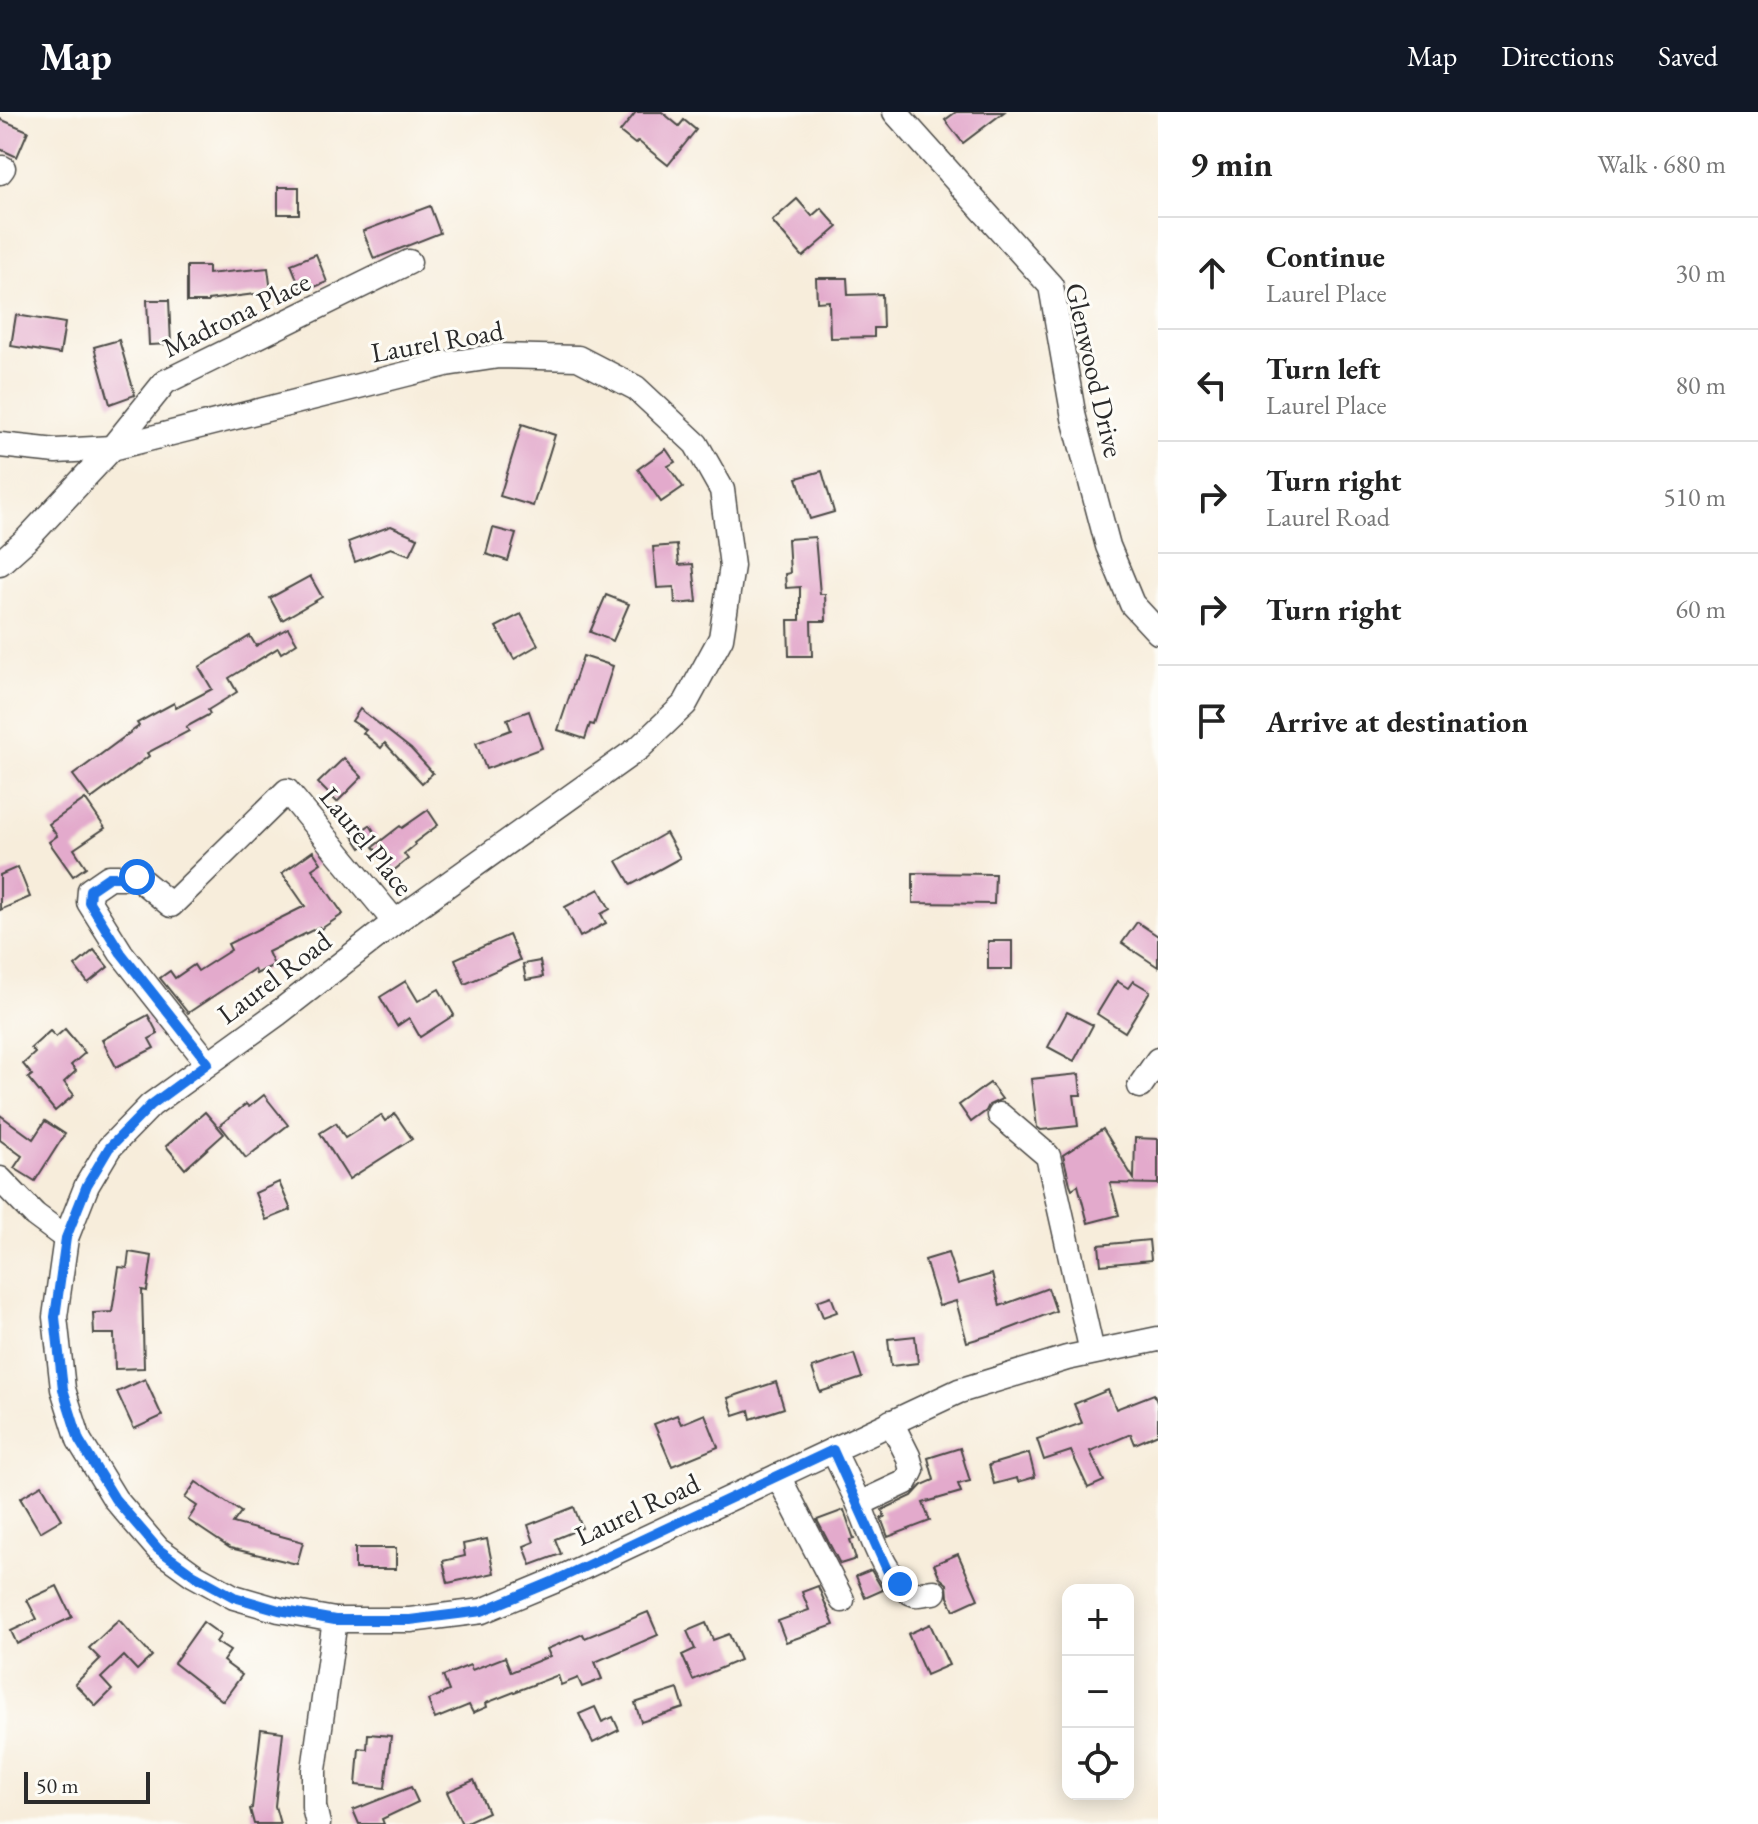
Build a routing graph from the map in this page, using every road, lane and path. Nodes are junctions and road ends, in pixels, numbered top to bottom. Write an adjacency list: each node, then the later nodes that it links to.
1 (895, 112): 6 (street, Glenwood Drive)
2 (409, 262): 4 (street, Madrona Place)
3 (0, 445): 4 (street, Laurel Road)
4 (112, 448): 5 (street, Madrona Place); 7 (street, Laurel Road)
5 (0, 563)
6 (1158, 632)
7 (395, 922): 9 (street, Laurel Road); 9 (street, Laurel Place)
8 (1158, 1060): 10 (street)
9 (208, 1063): 13 (street, Laurel Road)
10 (1140, 1086)
11 (1000, 1115): 15 (street)
12 (0, 1179): 13 (street)
13 (66, 1238): 22 (street, Laurel Road)
14 (1158, 1339): 15 (street, Laurel Road)
15 (1092, 1352): 16 (street, Laurel Road)
16 (891, 1422): 17 (street, Laurel Road); 19 (street)
17 (833, 1450): 18 (street, Laurel Road); 19 (street)
18 (778, 1476): 21 (street); 22 (street, Laurel Road)
19 (859, 1504): 20 (street)
20 (934, 1592)
21 (842, 1600)
22 (335, 1620): 23 (street)
23 (318, 1824)

